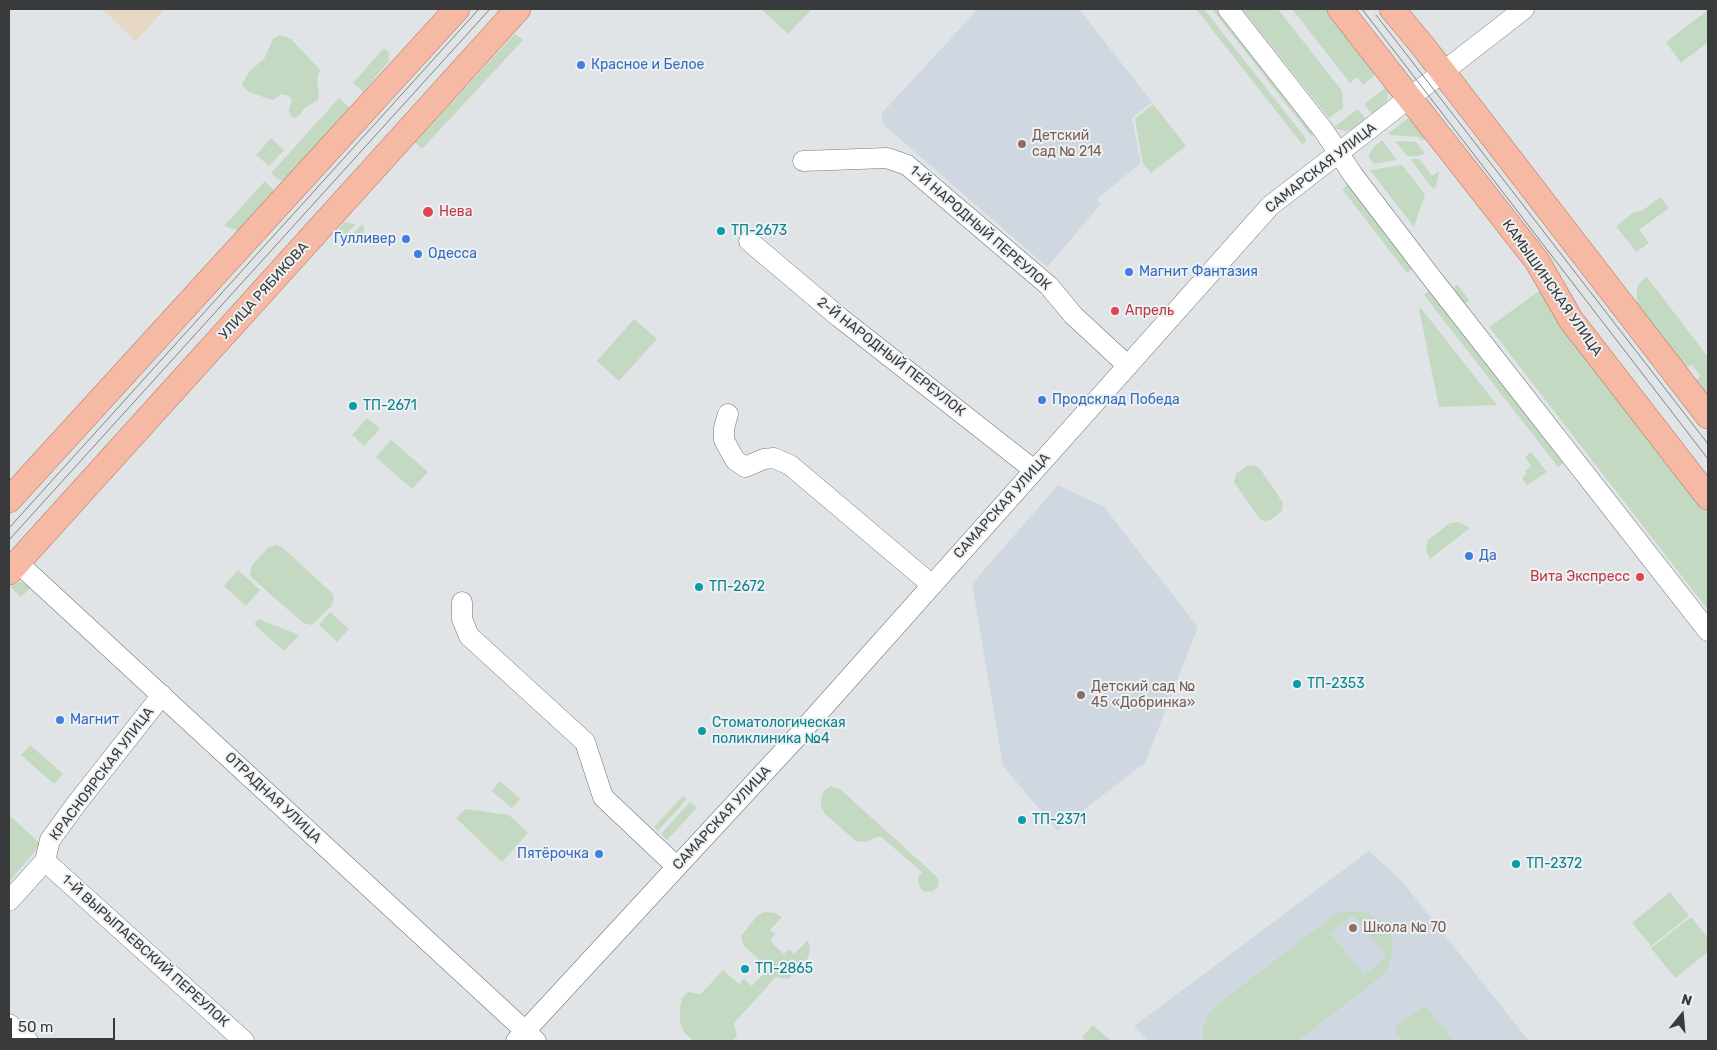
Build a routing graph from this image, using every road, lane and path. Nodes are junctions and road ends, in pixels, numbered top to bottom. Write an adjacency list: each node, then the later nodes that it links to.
1 (457, 9): 17 (main road)
2 (518, 9): 18 (main road, УЛИЦА РЯБИКОВА)
3 (1228, 9): 9 (street)
4 (1340, 9): 8 (main road, КАМЫШИНСКАЯ УЛИЦА)
5 (1392, 9): 7 (main road)
6 (1524, 9): 7 (street, САМАРСКАЯ УЛИЦА)
7 (1443, 72): 8 (street, САМАРСКАЯ УЛИЦА); 14 (main road)
8 (1410, 98): 9 (street, САМАРСКАЯ УЛИЦА); 16 (main road, КАМЫШИНСКАЯ УЛИЦА)
9 (1338, 153): 12 (street, САМАРСКАЯ УЛИЦА); 21 (street)
10 (803, 161): 12 (street, 1-Й НАРОДНЫЙ ПЕРЕУЛОК)
11 (749, 241): 15 (street, 2-Й НАРОДНЫЙ ПЕРЕУЛОК)
12 (1128, 366): 15 (street, САМАРСКАЯ УЛИЦА)
13 (728, 414): 19 (street)
14 (1708, 416)
15 (1034, 470): 19 (street, САМАРСКАЯ УЛИЦА)
16 (1708, 497)
17 (9, 500)
18 (12, 563): 22 (street, ОТРАДНАЯ УЛИЦА)
19 (932, 585): 24 (street, САМАРСКАЯ УЛИЦА)
20 (462, 602): 24 (street)
21 (1708, 631)
22 (162, 695): 23 (street, КРАСНОЯРСКАЯ УЛИЦА); 27 (street, ОТРАДНАЯ УЛИЦА)
23 (45, 861): 25 (street, КРАСНОЯРСКАЯ УЛИЦА); 29 (street, 1-Й ВЫРЫПАЕВСКИЙ ПЕРЕУЛОК)
24 (677, 867): 27 (street, САМАРСКАЯ УЛИЦА)
25 (9, 901)
26 (9, 1024): 28 (street)
27 (526, 1038)
28 (28, 1041)
29 (244, 1041)

